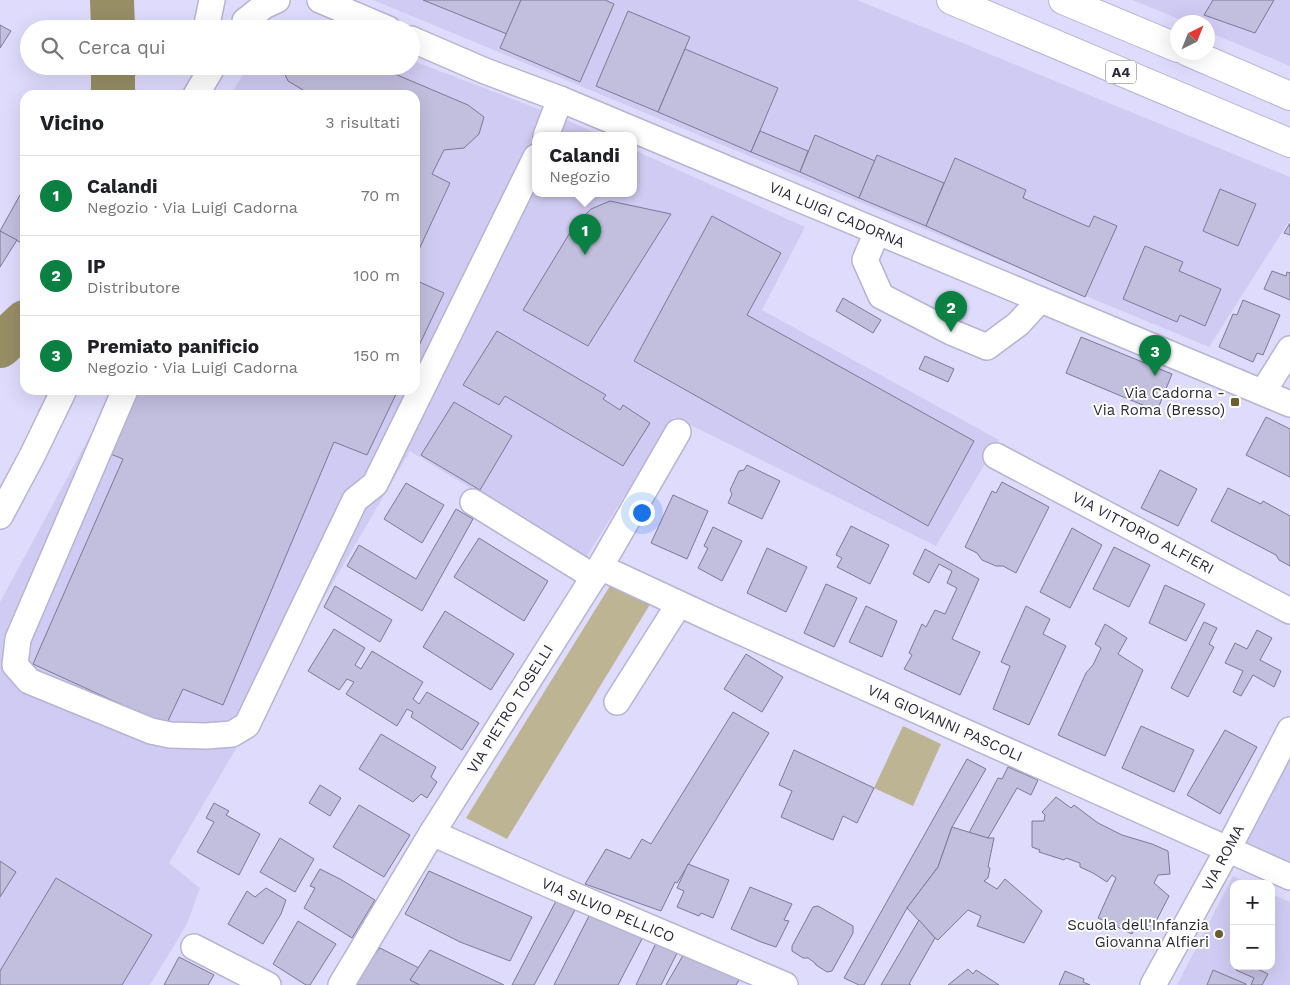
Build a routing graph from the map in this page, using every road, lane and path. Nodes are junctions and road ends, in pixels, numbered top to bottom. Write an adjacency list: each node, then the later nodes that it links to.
1 (277, 0): 5 (street)
2 (320, 0): 6 (street)
3 (951, 0): 19 (highway, A4)
4 (1063, 0): 8 (highway)
5 (245, 17)
6 (367, 20)
7 (420, 43): 15 (street, VIA LUIGI CADORNA)
8 (1170, 45)
9 (1207, 60): 14 (highway)
10 (198, 75): 12 (street)
11 (207, 75): 13 (street)
12 (195, 90)
13 (197, 90)
14 (1290, 96)
15 (560, 100): 16 (street); 18 (street, VIA LUIGI CADORNA)
16 (548, 132)
17 (637, 132): 21 (street, VIA LUIGI CADORNA)
18 (637, 132)
19 (1290, 143)
20 (532, 165): 25 (street)
21 (877, 232): 22 (street, VIA LUIGI CADORNA); 22 (street)
22 (1040, 300): 24 (street, VIA LUIGI CADORNA)
23 (1290, 349): 24 (street)
24 (1263, 392): 29 (street, VIA LUIGI CADORNA)
25 (420, 393)
26 (62, 395): 33 (street)
27 (123, 395): 28 (street)
28 (419, 395)
29 (1290, 404)
30 (678, 432): 34 (street, VIA PIETRO TOSELLI)
31 (996, 456): 36 (street, VIA VITTORIO ALFIERI)
32 (473, 502): 34 (street, VIA GIOVANNI PASCOLI)
33 (0, 516)
34 (597, 572): 35 (street, VIA GIOVANNI PASCOLI); 39 (street, VIA PIETRO TOSELLI)
35 (679, 604): 37 (street); 40 (street, VIA GIOVANNI PASCOLI)
36 (1290, 611)
37 (617, 702)
38 (1290, 730): 40 (street, VIA ROMA)
39 (432, 833): 44 (street, VIA PIETRO TOSELLI); 45 (street, VIA SILVIO PELLICO)
40 (1228, 849): 41 (street, VIA GIOVANNI PASCOLI); 46 (street, VIA ROMA)
41 (1290, 877)
42 (194, 947): 43 (street)
43 (268, 985)
44 (341, 985)
45 (785, 985)
46 (1153, 985)

